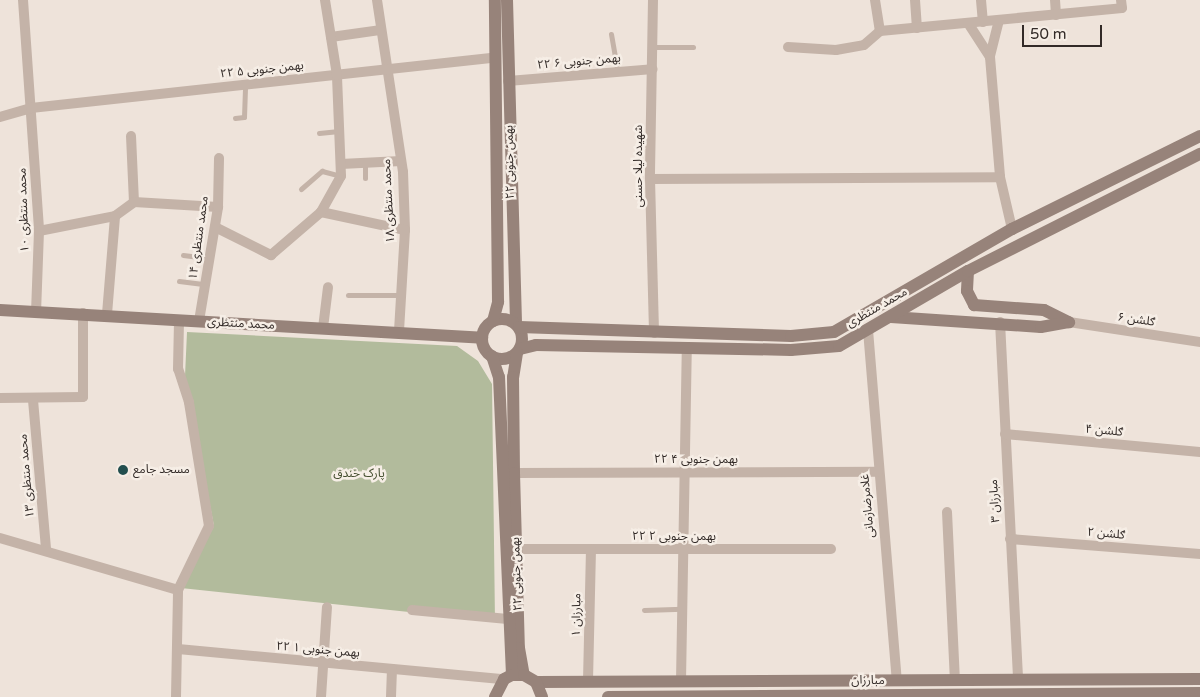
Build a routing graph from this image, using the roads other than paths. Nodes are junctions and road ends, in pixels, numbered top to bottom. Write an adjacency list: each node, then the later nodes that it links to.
1 (23, 0): 32 (street, محمد منتظری ۱۰)
2 (325, 0): 20 (street)
3 (376, 0): 17 (street, محمد منتظری ۱۸)
4 (495, 0): 25 (street, ۲۲ بهمن جنوبی)
5 (507, 0): 30 (street, ۲۲ بهمن جنوبی)
6 (653, 0): 21 (street, شهیده لیلا حسنی)
7 (876, 0): 18 (street)
8 (915, 0): 16 (street)
9 (981, 0): 14 (street)
10 (1055, 0): 12 (street)
11 (1121, 4): 12 (street)
12 (1056, 15): 13 (street)
13 (999, 20): 14 (street); 24 (street)
14 (983, 22): 15 (street)
15 (968, 23): 16 (street); 24 (street)
16 (917, 28): 18 (street)
17 (380, 30): 20 (street); 27 (street, محمد منتظری ۱۸)
18 (880, 31): 23 (street)
19 (611, 34): 28 (lane)
20 (331, 37): 29 (street)
21 (653, 47): 22 (lane); 26 (street, شهیده لیلا حسنی)
22 (693, 47)
23 (788, 47)
24 (990, 57): 47 (street)
25 (495, 58): 27 (street, ۲۲ بهمن جنوبی ۵); 45 (street, ۲۲ بهمن جنوبی)
26 (652, 69): 28 (street, ۲۲ بهمن جنوبی ۶); 49 (street, شهیده لیلا حسنی)
27 (385, 70): 29 (street, ۲۲ بهمن جنوبی ۵); 41 (street, محمد منتظری ۱۸)
28 (618, 72): 30 (street, ۲۲ بهمن جنوبی ۶)
29 (337, 75): 31 (street, ۲۲ بهمن جنوبی ۵); 35 (street)
30 (508, 81): 44 (street, ۲۲ بهمن جنوبی)
31 (245, 85): 32 (street, ۲۲ بهمن جنوبی ۵); 34 (lane)
32 (31, 108): 33 (street, ۲۲ بهمن جنوبی ۵); 60 (street, محمد منتظری ۱۰)
33 (0, 117)
34 (235, 118)
35 (339, 131): 36 (lane); 43 (street)
36 (319, 133)
37 (131, 136): 53 (street)
38 (1200, 136): 50 (street, محمد منتظری)
39 (1200, 154): 52 (street, محمد منتظری)
40 (219, 158): 54 (street, محمد منتظری ۱۴)
41 (401, 162): 42 (street); 59 (street, محمد منتظری ۱۸)
42 (365, 163): 43 (street); 48 (lane)
43 (341, 164): 46 (street)
44 (510, 166): 45 (street); 79 (street, ۲۲ بهمن جنوبی)
45 (497, 167): 76 (street, ۲۲ بهمن جنوبی)
46 (341, 176): 51 (lane); 55 (street)
47 (1000, 177): 49 (street); 58 (street)
48 (365, 178)
49 (650, 179): 83 (street, شهیده لیلا حسنی)
50 (1098, 186): 52 (street); 58 (street, محمد منتظری)
51 (301, 189)
52 (1109, 200): 63 (street, محمد منتظری)
53 (134, 202): 54 (street); 56 (street)
54 (218, 207): 57 (street, محمد منتظری ۱۴)
55 (321, 212): 57 (street); 59 (street)
56 (115, 216): 60 (street); 72 (street)
57 (215, 227): 62 (street, محمد منتظری ۱۴)
58 (1012, 229): 83 (street, محمد منتظری)
59 (405, 230): 68 (street, محمد منتظری ۱۸)
60 (40, 231): 70 (street, محمد منتظری ۱۰)
61 (184, 255): 62 (lane)
62 (210, 258): 65 (street, محمد منتظری ۱۴)
63 (968, 271): 73 (street, محمد منتظری); 78 (street)
64 (179, 282): 65 (lane)
65 (205, 284): 75 (street, محمد منتظری ۱۴)
66 (328, 287): 80 (street)
67 (348, 295): 68 (lane)
68 (401, 295): 82 (street, محمد منتظری ۱۸)
69 (0, 310): 70 (street, محمد منتظری)
70 (36, 311): 71 (street, محمد منتظری)
71 (84, 313): 72 (street, محمد منتظری); 90 (street)
72 (107, 314): 74 (street, محمد منتظری)
73 (891, 317): 77 (street); 81 (street, محمد منتظری)
74 (179, 320): 75 (street, محمد منتظری); 105 (street)
75 (198, 321): 80 (street, محمد منتظری)
76 (493, 321): 79 (street); 84 (street)
77 (1000, 322): 78 (street); 91 (street, مبارزان ۳)
78 (1069, 322): 85 (street, ګلشن ۶)
79 (517, 325): 83 (street, محمد منتظری); 87 (street)
80 (323, 328): 82 (street, محمد منتظری)
81 (868, 330): 86 (street, محمد منتظری); 94 (street, غلامرضازمانی)
82 (400, 332): 84 (street, محمد منتظری)
83 (654, 333)
84 (482, 338): 88 (street)
85 (1200, 342)
86 (687, 348): 87 (street, محمد منتظری); 93 (street)
87 (518, 351): 88 (street); 95 (street, ۲۲ بهمن جنوبی)
88 (492, 356): 110 (street, ۲۲ بهمن جنوبی)
89 (0, 398): 90 (street)
90 (33, 400): 103 (street, محمد منتظری ۱۳)
91 (1005, 434): 92 (street, ګلشن ۴); 98 (street, مبارزان ۳)
92 (1200, 452)
93 (685, 472): 94 (street, ۲۲ بهمن جنوبی ۴); 95 (street, ۲۲ بهمن جنوبی ۴); 101 (street)
94 (878, 472): 120 (street, غلامرضازمانی)
95 (514, 473): 99 (street, ۲۲ بهمن جنوبی)
96 (947, 512): 116 (street)
97 (0, 538): 103 (street)
98 (1010, 539): 104 (street, ګلشن ۲); 117 (street, مبارزان ۳)
99 (516, 549): 100 (street, ۲۲ بهمن جنوبی ۲); 114 (street, ۲۲ بهمن جنوبی)
100 (591, 549): 101 (street, ۲۲ بهمن جنوبی ۲); 118 (street, مبارزان ۱)
101 (683, 549): 102 (street, ۲۲ بهمن جنوبی ۲); 109 (street)
102 (831, 549)
103 (46, 550): 105 (street)
104 (1200, 554)
105 (178, 590): 111 (street)
106 (327, 607): 112 (street)
107 (412, 610): 110 (street)
108 (644, 610): 109 (lane)
109 (682, 610): 119 (street)
110 (508, 619): 114 (street, ۲۲ بهمن جنوبی)
111 (178, 649): 112 (street, ۲۲ بهمن جنوبی ۱); 126 (street)
112 (322, 662): 113 (street, ۲۲ بهمن جنوبی ۱); 127 (street)
113 (392, 669): 114 (street, ۲۲ بهمن جنوبی ۱); 128 (street)
114 (514, 676): 121 (street); 129 (street)
115 (1200, 679): 117 (street, مبارزان)
116 (955, 680): 117 (street, مبارزان); 120 (street, مبارزان)
117 (1018, 680)
118 (588, 681): 119 (street, مبارزان); 121 (street, مبارزان)
119 (681, 681): 120 (street, مبارزان)
120 (897, 681): 125 (street)
121 (536, 682): 130 (street)
122 (1200, 693): 125 (street, مبارزان)
123 (666, 696): 124 (street, مبارزان); 131 (street, مبارزان)
124 (785, 696): 125 (street, مبارزان)
125 (897, 696)
126 (176, 697)
127 (320, 697)
128 (391, 697)
129 (495, 697)
130 (542, 697)
131 (608, 697)

